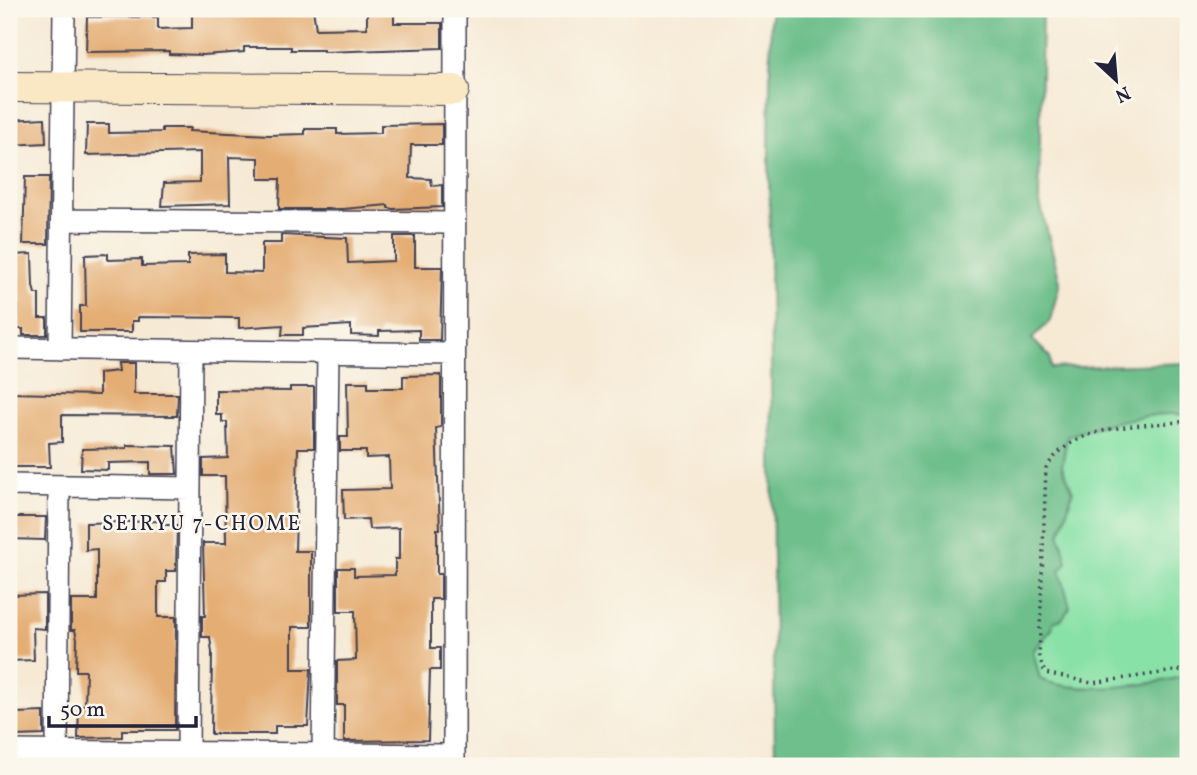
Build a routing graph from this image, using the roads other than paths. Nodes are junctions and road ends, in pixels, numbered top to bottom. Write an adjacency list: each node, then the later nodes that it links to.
1 (64, 9): 4 (street)
2 (455, 9): 5 (street)
3 (9, 87): 4 (street)
4 (64, 88): 5 (street); 6 (street)
5 (454, 90): 7 (street)
6 (62, 220): 7 (street); 9 (street)
7 (454, 223): 12 (street)
8 (9, 348): 9 (street)
9 (60, 349): 10 (street)
10 (191, 351): 11 (street); 15 (street)
11 (328, 353): 12 (street); 19 (street)
12 (454, 354): 20 (street)
13 (9, 485): 14 (street)
14 (59, 486): 15 (street); 17 (street)
15 (190, 488): 18 (street)
16 (9, 751): 17 (street)
17 (57, 751): 18 (street)
18 (188, 753): 19 (street)
19 (323, 754): 20 (street)
20 (454, 761)

